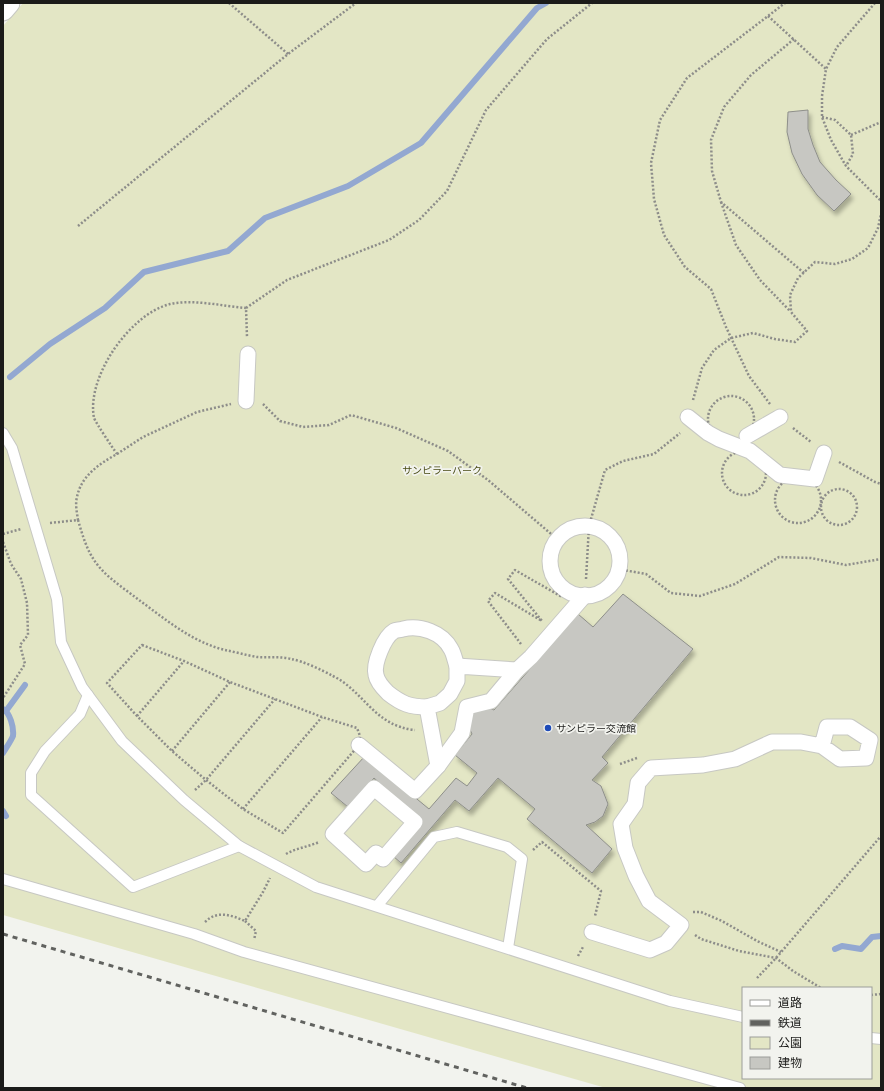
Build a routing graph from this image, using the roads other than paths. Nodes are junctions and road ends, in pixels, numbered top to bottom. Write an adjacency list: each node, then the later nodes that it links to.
1 (9, 3): 2 (street)
2 (3, 10)
3 (248, 354): 4 (street)
4 (246, 401)
5 (688, 417): 9 (street)
6 (780, 417): 8 (street)
7 (3, 433): 13 (lane)
8 (747, 436)
9 (824, 453)
10 (580, 600): 10 (street); 12 (street)
11 (457, 666): 12 (street); 14 (street); 14 (street)
12 (517, 670): 17 (street)
13 (88, 695): 19 (lane); 19 (lane)
14 (427, 707): 17 (street)
15 (359, 745): 17 (street)
16 (822, 746): 22 (street)
17 (438, 766)
18 (333, 834): 18 (street)
19 (239, 846): 21 (lane)
20 (3, 879): 25 (lane)
21 (377, 906): 23 (lane); 23 (lane)
22 (592, 932)
23 (508, 948): 24 (lane)
24 (742, 1017)
25 (740, 1088)

